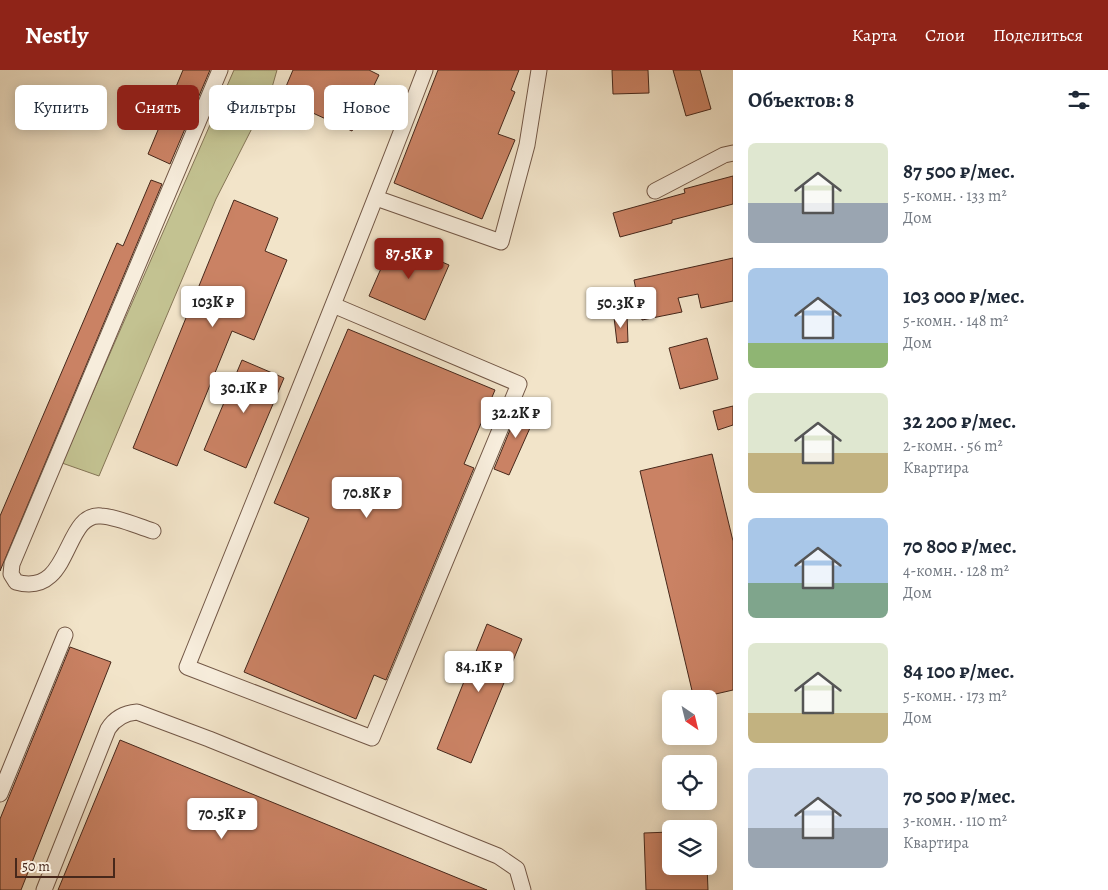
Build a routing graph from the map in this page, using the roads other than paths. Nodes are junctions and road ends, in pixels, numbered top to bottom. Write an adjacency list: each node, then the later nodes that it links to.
1 (220, 70): 8 (lane)
2 (425, 70): 6 (lane)
3 (539, 70): 6 (lane)
4 (733, 153): 5 (lane)
5 (656, 191)
6 (376, 198): 7 (lane)
7 (333, 305): 7 (lane)
8 (153, 531)
9 (65, 635): 10 (lane)
10 (0, 794)
11 (44, 890): 12 (lane)
12 (523, 890)

